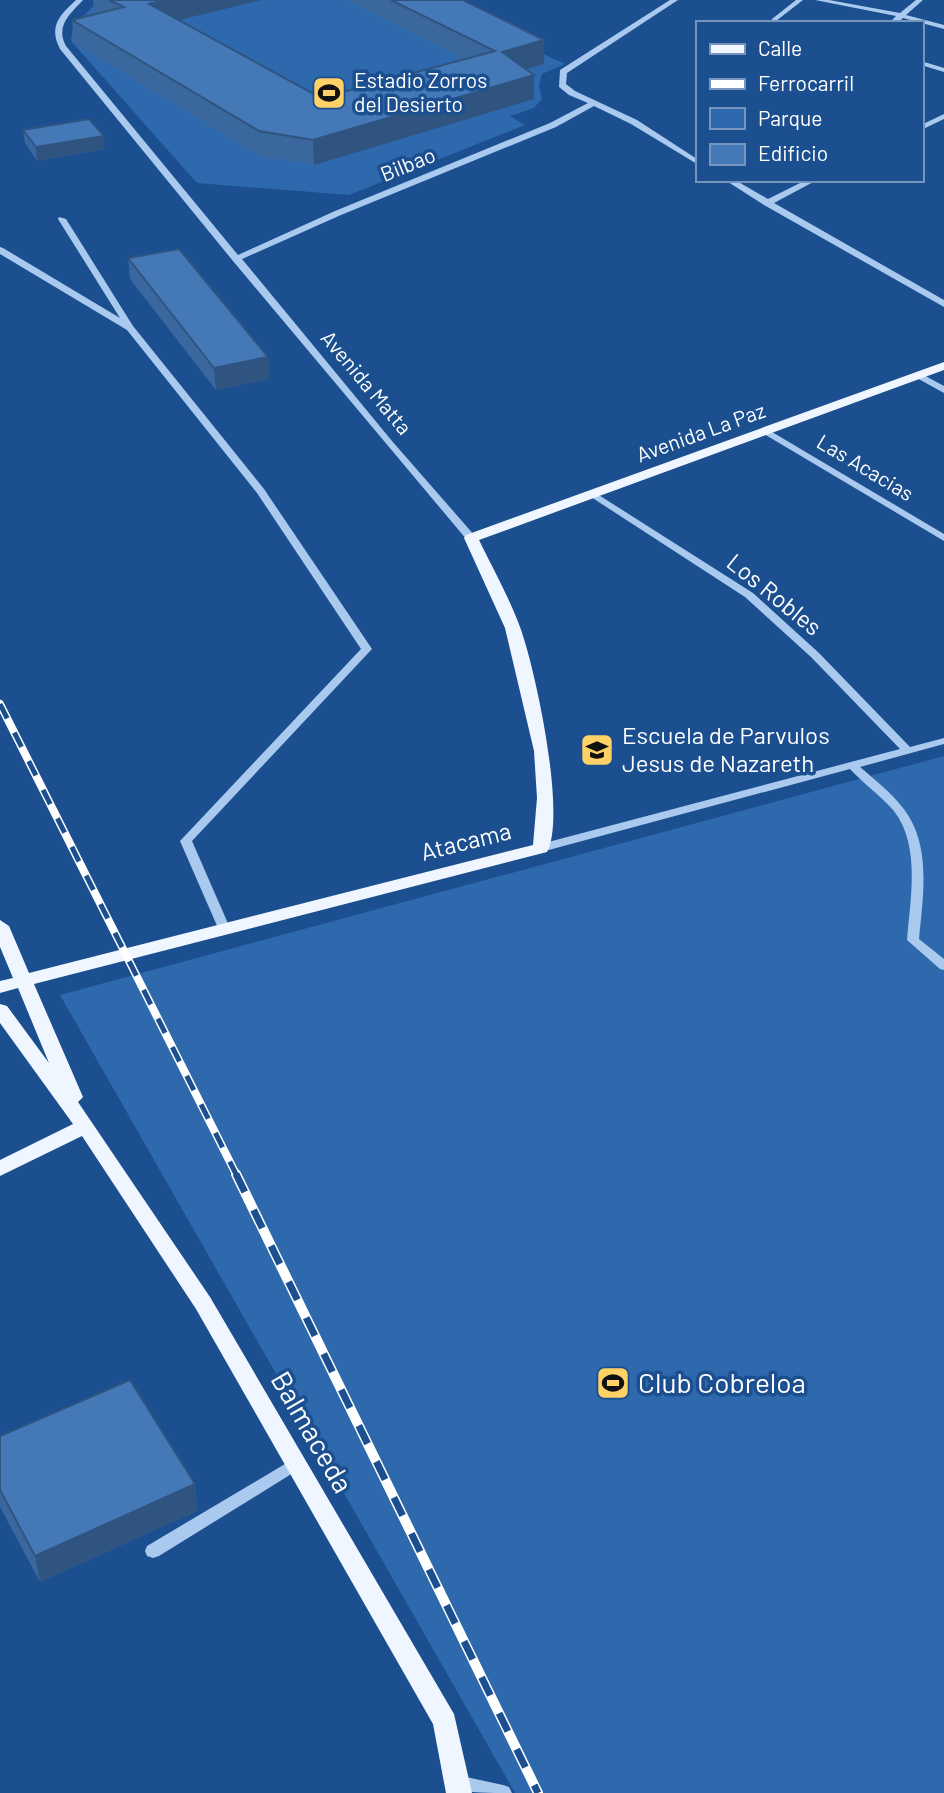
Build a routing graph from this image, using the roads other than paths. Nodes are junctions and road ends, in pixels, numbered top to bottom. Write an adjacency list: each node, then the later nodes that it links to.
1 (80, 0): 23 (street, Avenida Matta)
2 (675, 0): 14 (street)
3 (800, 0): 7 (street)
4 (818, 0): 6 (street)
5 (920, 0): 6 (street)
6 (901, 15): 8 (street); 9 (street)
7 (774, 20)
8 (894, 21)
9 (922, 21)
10 (923, 21): 11 (street)
11 (944, 27)
12 (923, 64): 13 (street)
13 (944, 70)
14 (592, 104): 17 (street); 23 (street, Bilbao)
15 (944, 116): 16 (street)
16 (923, 127)
17 (696, 160)
18 (732, 182): 20 (street)
19 (809, 182): 20 (street)
20 (767, 202): 24 (street)
21 (62, 219): 25 (street)
22 (0, 250): 25 (street)
23 (236, 259): 31 (street, Avenida Matta)
24 (944, 304)
25 (131, 328): 38 (street)
26 (944, 366): 27 (main road, Avenida La Paz)
27 (918, 375): 28 (street); 29 (main road, Avenida La Paz)
28 (944, 390)
29 (766, 432): 30 (main road, Avenida La Paz); 32 (street, Las Acacias)
30 (594, 495): 31 (main road, Avenida La Paz); 34 (street, Los Robles)
31 (471, 538): 36 (main road, Avenida Matta)
32 (944, 538)
33 (944, 741): 34 (street, Atacama)
34 (908, 751): 35 (street, Atacama)
35 (852, 765): 36 (street, Atacama); 39 (street)
36 (541, 848): 38 (main road, Atacama)
37 (0, 926): 40 (main road, Balmaceda)
38 (224, 928): 40 (main road, Atacama)
39 (944, 967)
40 (23, 981): 41 (main road, Atacama); 43 (main road, Balmaceda)
41 (0, 987)
42 (0, 1010): 43 (main road, Balmaceda)
43 (85, 1126): 44 (main road); 45 (main road, Balmaceda)
44 (0, 1169)
45 (295, 1464): 46 (street); 47 (main road, Balmaceda)
46 (153, 1551)
47 (458, 1788): 48 (street, Balmaceda)
48 (503, 1793)

